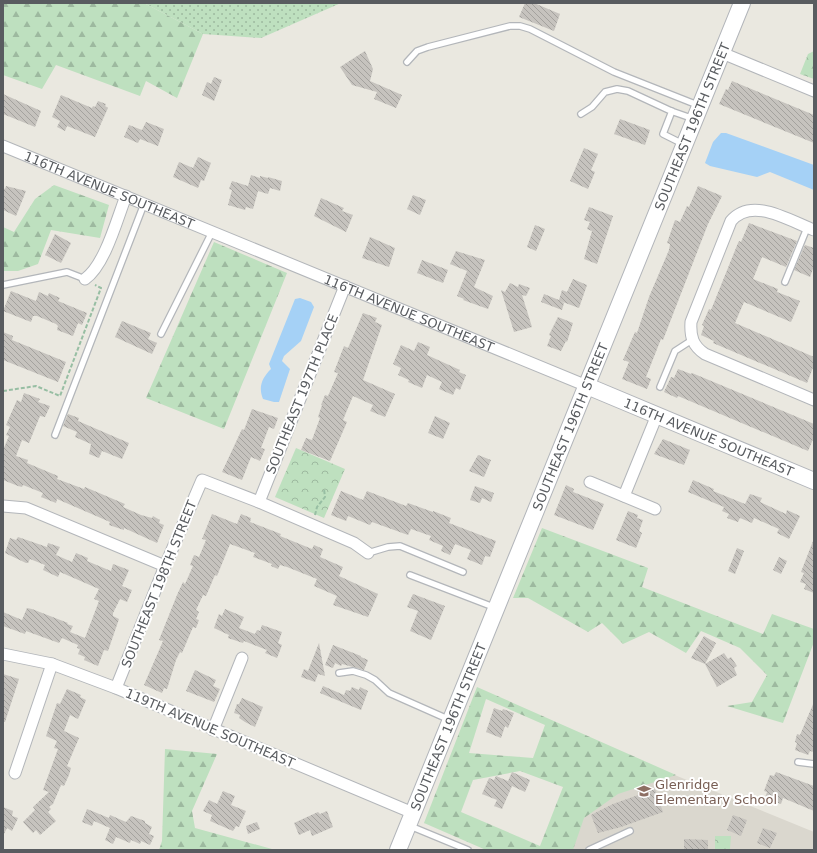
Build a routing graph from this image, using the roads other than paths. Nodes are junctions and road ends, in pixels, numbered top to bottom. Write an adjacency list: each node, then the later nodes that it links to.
1 (742, 3): 2 (street, SOUTHEAST 196TH STREET)
2 (722, 53): 4 (street); 6 (street, SOUTHEAST 196TH STREET)
3 (407, 62): 6 (lane)
4 (814, 91)
5 (672, 111): 6 (lane); 7 (lane); 8 (lane)
6 (697, 113): 8 (street, SOUTHEAST 196TH STREET)
7 (581, 114)
8 (684, 145): 20 (street, SOUTHEAST 196TH STREET)
9 (4, 146): 10 (street, 116TH AVENUE SOUTHEAST)
10 (126, 196): 11 (street, 116TH AVENUE SOUTHEAST); 14 (street)
11 (144, 204): 13 (street, 116TH AVENUE SOUTHEAST); 24 (lane)
12 (811, 229): 15 (lane); 19 (street)
13 (212, 232): 17 (street, 116TH AVENUE SOUTHEAST); 18 (lane)
14 (85, 279): 16 (lane)
15 (785, 282)
16 (3, 285)
17 (345, 286): 20 (street, 116TH AVENUE SOUTHEAST); 28 (street, SOUTHEAST 197TH PLACE)
18 (162, 334)
19 (692, 340): 21 (lane); 22 (street)
20 (587, 386): 23 (street, 116TH AVENUE SOUTHEAST); 35 (street, SOUTHEAST 196TH STREET)
21 (660, 387)
22 (814, 400)
23 (657, 415): 25 (street, 116TH AVENUE SOUTHEAST); 27 (street)
24 (55, 436)
25 (814, 481)
26 (590, 482): 27 (street)
27 (624, 496): 30 (street)
28 (259, 502): 31 (street); 32 (street, SOUTHEAST 198TH STREET)
29 (3, 506): 32 (street)
30 (655, 509)
31 (368, 554): 33 (lane)
32 (165, 566): 40 (street, SOUTHEAST 198TH STREET)
33 (463, 572)
34 (410, 575): 35 (lane)
35 (496, 608): 41 (street, SOUTHEAST 196TH STREET)
36 (3, 654): 38 (street, 119TH AVENUE SOUTHEAST)
37 (242, 658): 42 (street)
38 (52, 664): 40 (street, 119TH AVENUE SOUTHEAST); 45 (street)
39 (340, 673): 41 (lane)
40 (116, 688): 42 (street, 119TH AVENUE SOUTHEAST)
41 (451, 720): 46 (street, SOUTHEAST 196TH STREET)
42 (213, 730): 46 (street, 119TH AVENUE SOUTHEAST)
43 (798, 762): 44 (lane)
44 (814, 764)
45 (15, 773)
46 (410, 819): 48 (street, SOUTHEAST 196TH STREET); 49 (lane)
47 (630, 831): 50 (lane)
48 (398, 850)
49 (468, 850)
50 (589, 850)

